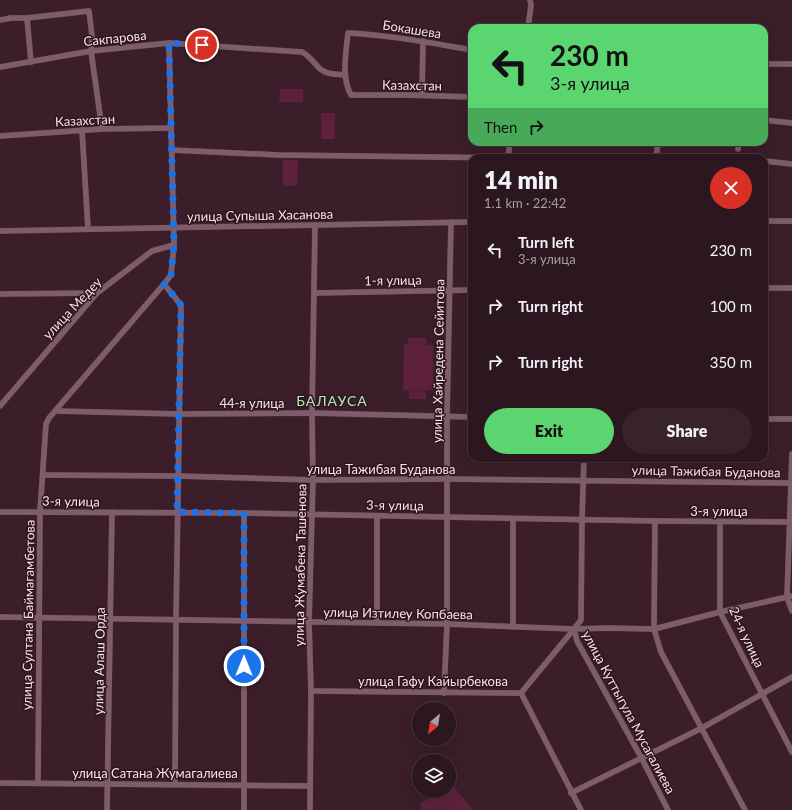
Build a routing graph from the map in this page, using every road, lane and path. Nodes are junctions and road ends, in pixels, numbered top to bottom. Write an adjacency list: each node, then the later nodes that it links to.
1 (530, 0): 4 (street)
2 (27, 18): 3 (street); 8 (street); 9 (street)
3 (0, 20)
4 (529, 24)
5 (423, 41): 7 (street, Бокашева); 13 (street, Бокашева); 14 (street)
6 (169, 43): 8 (street, Сакпарова); 13 (street, Сакпарова); 18 (street)
7 (468, 49)
8 (91, 51): 9 (street, Сакпарова); 19 (street)
9 (31, 62): 12 (street, Сакпарова)
10 (768, 64): 11 (street)
11 (792, 64)
12 (0, 67)
13 (345, 75): 14 (street, Казахстан)
14 (422, 95): 15 (street, Казахстан)
15 (468, 97)
16 (768, 120): 17 (street)
17 (792, 123)
18 (171, 128): 19 (street, Казахстан); 24 (street)
19 (102, 129): 20 (street, Казахстан)
20 (82, 130): 21 (street, Казахстан); 34 (street)
21 (0, 136)
22 (738, 146): 23 (street)
23 (738, 149)
24 (171, 150): 25 (street); 33 (street)
25 (468, 157)
26 (768, 161): 27 (street)
27 (792, 164)
28 (768, 221): 29 (street)
29 (792, 221)
30 (451, 222): 31 (street, улица Супыша Хасанова); 32 (street, улица Супыша Хасанова); 40 (street, улица Хайредена Сейитова)
31 (468, 222)
32 (315, 225): 33 (street, улица Супыша Хасанова); 43 (street, улица Жумабека Ташенова)
33 (174, 228): 34 (street, улица Супыша Хасанова); 36 (street)
34 (88, 230): 35 (street, улица Супыша Хасанова)
35 (0, 231)
36 (174, 244): 37 (street); 42 (street, улица Медеу)
37 (164, 284): 46 (street); 47 (street)
38 (768, 288): 39 (street)
39 (792, 288)
40 (450, 290): 41 (street, 1-я улица); 43 (street, 1-я улица); 49 (street, улица Хайредена Сейитова)
41 (468, 290)
42 (98, 293): 44 (street); 45 (street, улица Медеу)
43 (315, 293): 48 (street, улица Жумабека Ташенова)
44 (0, 294)
45 (0, 406)
46 (56, 411): 47 (street, 44-я улица); 55 (street, улица Султана Баймагамбетова)
47 (179, 414): 48 (street, 44-я улица); 56 (street)
48 (312, 414): 49 (street, 44-я улица); 58 (street, улица Жумабека Ташенова)
49 (447, 416): 50 (street, 44-я улица); 57 (street, улица Хайредена Сейитова)
50 (468, 417)
51 (768, 419): 52 (street)
52 (792, 419)
53 (792, 454): 60 (street)
54 (584, 462): 59 (street, улица Куттыгула Мусагалиева)
55 (43, 475): 56 (street, улица Тажибая Буданова); 62 (street, улица Султана Баймагамбетова)
56 (178, 476): 58 (street, улица Тажибая Буданова); 64 (street)
57 (447, 479): 58 (street, улица Тажибая Буданова); 59 (street, улица Тажибая Буданова); 68 (street, улица Хайредена Сейитова)
58 (313, 480): 66 (street, улица Жумабека Ташенова)
59 (584, 481): 60 (street, улица Тажибая Буданова); 70 (street, улица Куттыгула Мусагалиева)
60 (792, 483): 73 (street)
61 (0, 512): 62 (street, 3-я улица)
62 (40, 512): 63 (street, 3-я улица); 78 (street, улица Султана Баймагамбетова)
63 (112, 512): 64 (street, 3-я улица); 79 (street, улица Алаш Орда)
64 (177, 512): 65 (street, 3-я улица); 80 (street)
65 (244, 513): 66 (street, 3-я улица); 81 (street)
66 (312, 514): 67 (street, 3-я улица); 82 (street, улица Жумабека Ташенова)
67 (377, 516): 68 (street, 3-я улица); 83 (street)
68 (447, 517): 69 (street, 3-я улица); 84 (street, улица Хайредена Сейитова)
69 (513, 519): 70 (street, 3-я улица); 85 (street)
70 (582, 520): 71 (street, 3-я улица); 86 (street, улица Куттыгула Мусагалиева)
71 (655, 522): 72 (street, 3-я улица); 87 (street)
72 (720, 522): 73 (street, 3-я улица); 76 (street, 24-я улица)
73 (790, 522): 74 (street)
74 (790, 596): 75 (street); 76 (street, улица Изтилеу Копбаева)
75 (792, 611)
76 (720, 612): 87 (street, улица Изтилеу Копбаева); 92 (street, 24-я улица)
77 (0, 618): 78 (street, улица Изтилеу Копбаева)
78 (39, 619): 79 (street, улица Изтилеу Копбаева); 97 (street, улица Султана Баймагамбетова)
79 (111, 620): 80 (street, улица Изтилеу Копбаева); 98 (street, улица Алаш Орда)
80 (176, 620): 81 (street, улица Изтилеу Копбаева); 99 (street)
81 (244, 621): 82 (street, улица Изтилеу Копбаева); 100 (street)
82 (309, 622): 83 (street, улица Изтилеу Копбаева); 89 (street, улица Жумабека Ташенова)
83 (377, 623): 84 (street, улица Изтилеу Копбаева)
84 (447, 624): 85 (street, улица Изтилеу Копбаева); 90 (street, улица Хайредена Сейитова)
85 (513, 626): 86 (street, улица Изтилеу Копбаева)
86 (574, 628): 87 (street, улица Изтилеу Копбаева); 91 (street); 95 (street, улица Куттыгула Мусагалиева)
87 (654, 629): 93 (street)
88 (792, 678): 92 (street)
89 (311, 691): 90 (street, улица Гафу Кайырбекова); 101 (street, улица Жумабека Ташенова)
90 (444, 693): 91 (street, улица Гафу Кайырбекова)
91 (520, 693): 102 (street, улица Гафу Кайырбекова)
92 (762, 694): 93 (street); 94 (street, 24-я улица)
93 (702, 728): 95 (street); 108 (street)
94 (792, 752)
95 (642, 759): 102 (street); 107 (street, улица Куттыгула Мусагалиева)
96 (0, 783): 97 (street, улица Сатана Жумагалиева)
97 (38, 783): 98 (street, улица Сатана Жумагалиева)
98 (107, 784): 99 (street, улица Сатана Жумагалиева); 103 (street, улица Алаш Орда)
99 (175, 784): 100 (street, улица Сатана Жумагалиева)
100 (244, 785): 101 (street, улица Сатана Жумагалиева); 104 (street)
101 (310, 786): 105 (street, улица Жумабека Ташенова)
102 (571, 793): 106 (street, улица Гафу Кайырбекова)
103 (107, 810)
104 (244, 810)
105 (310, 810)
106 (580, 810)
107 (668, 810)
108 (744, 810)

